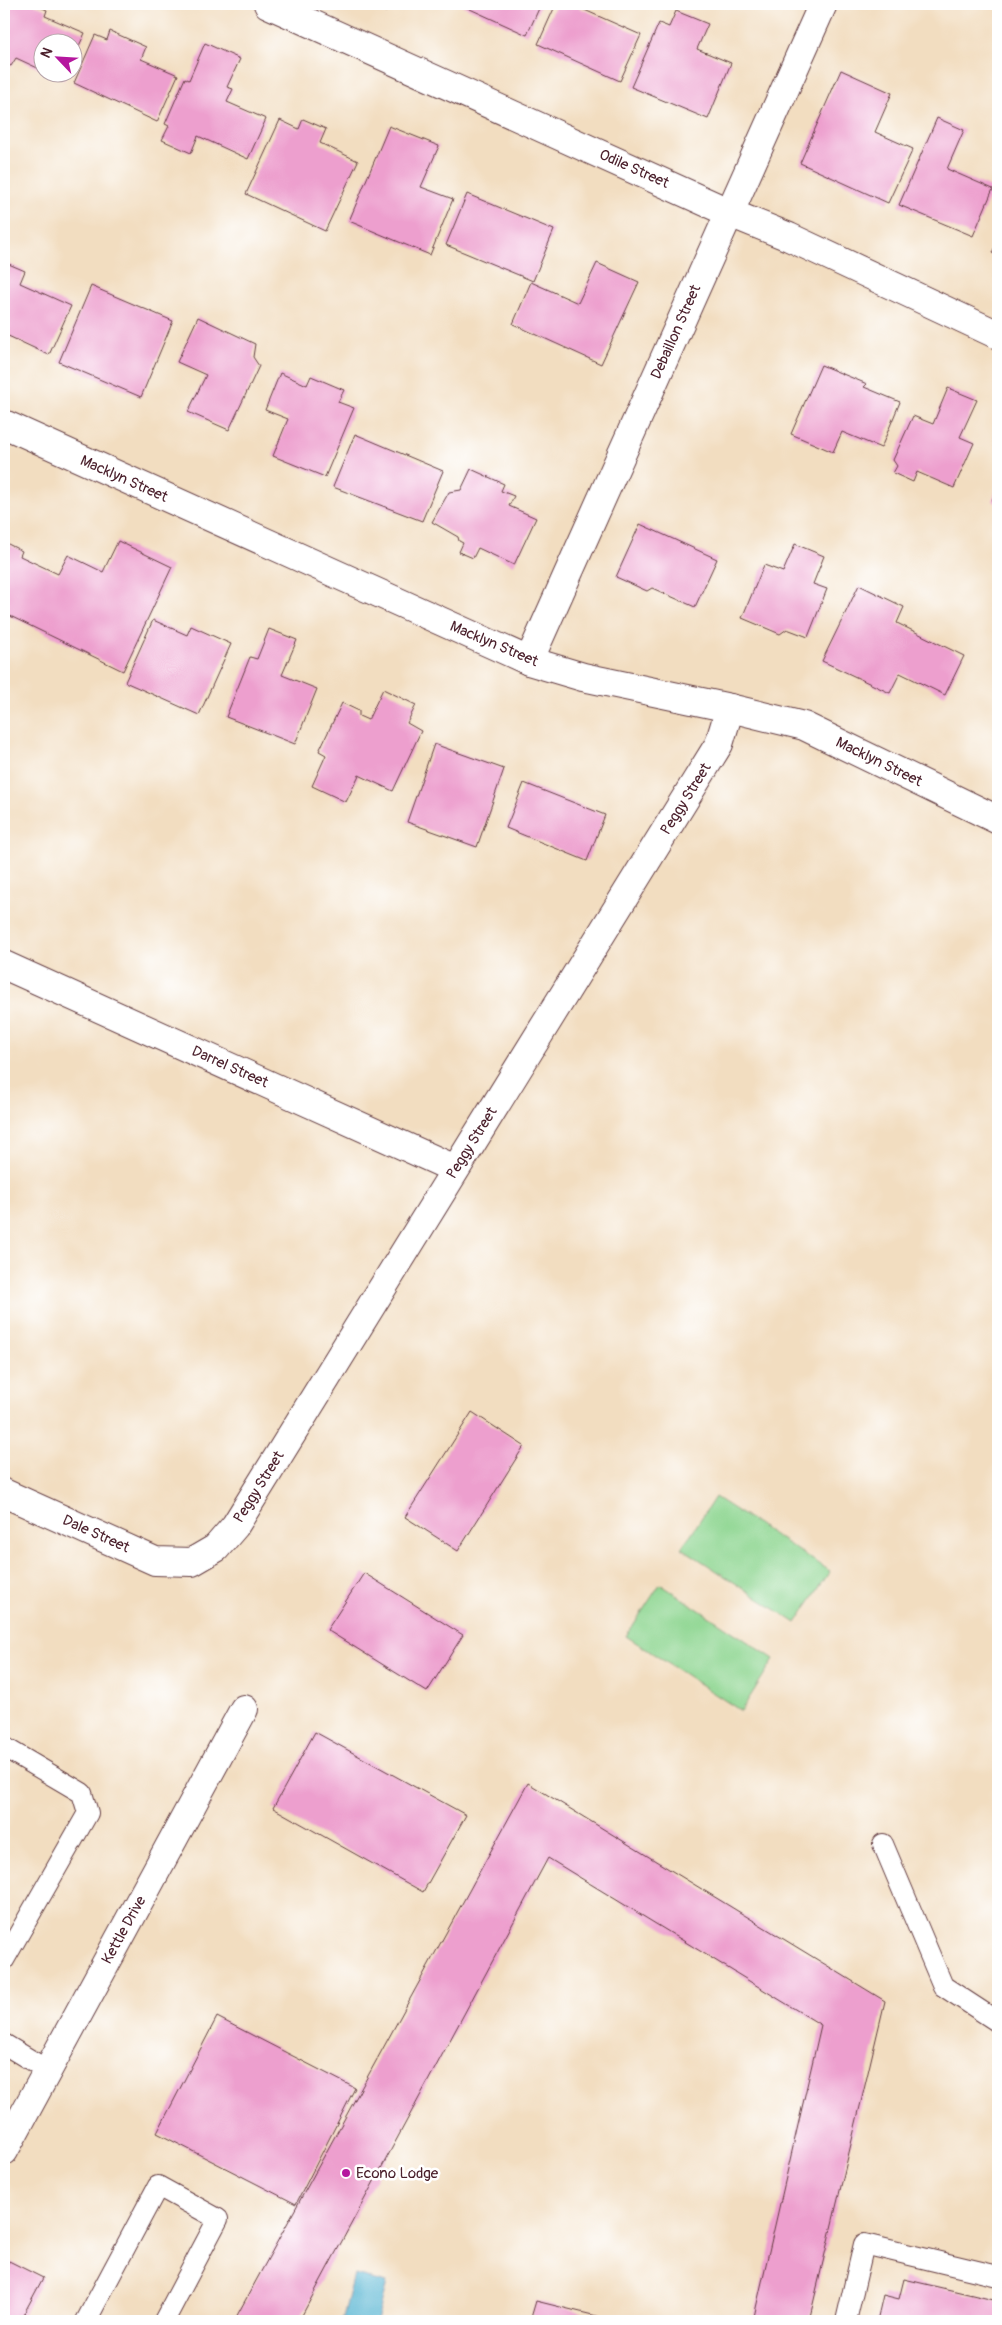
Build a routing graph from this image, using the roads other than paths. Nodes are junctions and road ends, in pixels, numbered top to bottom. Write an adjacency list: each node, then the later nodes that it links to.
1 (268, 4): 3 (street, Odile Street)
2 (823, 4): 3 (street, Debaillon Street)
3 (730, 212): 4 (street, Odile Street); 6 (street, Debaillon Street)
4 (998, 335)
5 (4, 424): 6 (street, Macklyn Street)
6 (529, 661): 7 (street, Macklyn Street)
7 (730, 708): 8 (street, Macklyn Street); 10 (street, Peggy Street)
8 (998, 820)
9 (4, 965): 10 (street, Darrel Street)
10 (455, 1169): 12 (street, Peggy Street)
11 (4, 1493): 12 (street, Dale Street)
12 (192, 1562)
13 (244, 1709): 19 (street, Kettle Drive)
14 (4, 1747): 16 (lane)
15 (883, 1844): 17 (lane)
16 (4, 1960)
17 (998, 2022)
18 (4, 2044): 19 (lane)
19 (48, 2070): 20 (street, Kettle Drive)
20 (4, 2150)
21 (998, 2276): 24 (lane)
22 (86, 2321): 23 (lane)
23 (164, 2321)
24 (846, 2321)

